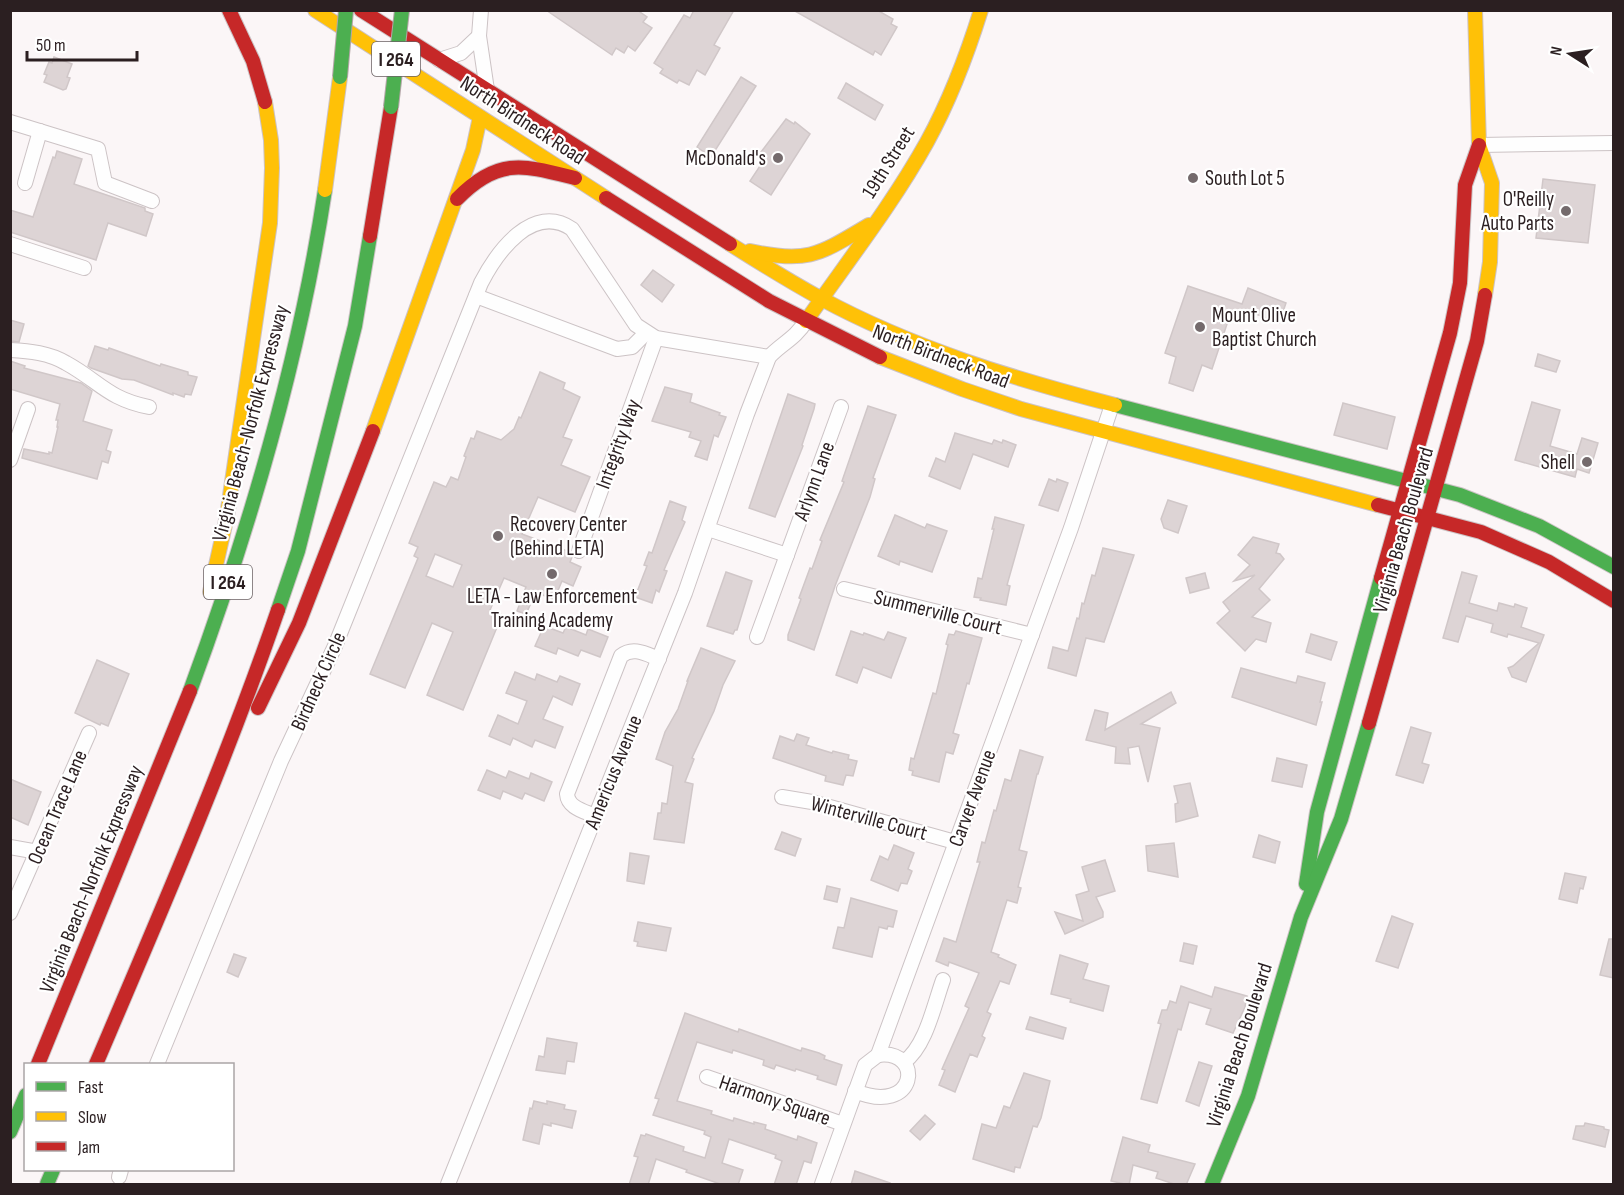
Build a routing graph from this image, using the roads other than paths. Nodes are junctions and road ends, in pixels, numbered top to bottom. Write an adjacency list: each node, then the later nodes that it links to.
1 (229, 10): 50 (main road)
2 (315, 10): 12 (main road, North Birdneck Road)
3 (346, 10): 50 (main road, Virginia Beach-Norfolk Expressway / I 264, bridge)
4 (361, 10): 10 (main road, North Birdneck Road)
5 (402, 10): 57 (main road, I 264, bridge)
6 (481, 10): 9 (street)
7 (981, 10): 21 (main road, 19th Street)
8 (1474, 10): 16 (main road, Virginia Beach Boulevard)
9 (479, 36): 10 (street); 11 (street)
10 (439, 60): 11 (main road, North Birdneck Road)
11 (487, 90): 12 (main road); 23 (main road, North Birdneck Road)
12 (480, 117): 17 (main road, North Birdneck Road); 19 (main road)
13 (10, 122): 14 (street)
14 (40, 131): 18 (street); 20 (street)
15 (1614, 143): 16 (street)
16 (1479, 145): 37 (main road, Virginia Beach Boulevard); 38 (main road, Virginia Beach Boulevard)
17 (575, 178): 19 (main road); 27 (main road, North Birdneck Road)
18 (25, 183)
19 (455, 200): 57 (main road)
20 (152, 201)
21 (876, 221): 23 (main road); 26 (main road, 19th Street)
22 (10, 244): 24 (street)
23 (735, 247): 26 (main road, North Birdneck Road)
24 (84, 268)
25 (476, 296): 28 (street); 28 (street, Birdneck Circle); 65 (street, Birdneck Circle)
26 (822, 299): 27 (main road, 19th Street); 31 (main road, North Birdneck Road)
27 (806, 321): 30 (street); 35 (main road, North Birdneck Road)
28 (651, 335): 30 (street); 42 (street, Integrity Way)
29 (10, 351): 32 (street)
30 (769, 357): 41 (street, Americus Avenue)
31 (1112, 405): 35 (street, Carver Avenue); 37 (main road, North Birdneck Road)
32 (149, 407)
33 (841, 407): 43 (street, Arlynn Lane)
34 (28, 409): 36 (street)
35 (1103, 432): 39 (main road, North Birdneck Road); 47 (street, Carver Avenue)
36 (10, 460)
37 (1409, 482): 38 (main road, North Birdneck Road); 39 (main road, Virginia Beach Boulevard)
38 (1436, 489): 40 (main road, Virginia Beach Boulevard); 44 (main road, North Birdneck Road)
39 (1401, 509): 40 (main road, North Birdneck Road); 59 (main road, Virginia Beach Boulevard)
40 (1429, 516): 46 (main road, North Birdneck Road); 59 (main road, Virginia Beach Boulevard)
41 (708, 529): 43 (street); 49 (street, Americus Avenue)
42 (579, 551)
43 (787, 555): 48 (street, Arlynn Lane)
44 (1614, 567)
45 (844, 589): 47 (street, Summerville Court)
46 (1614, 601)
47 (1032, 635): 54 (street, Carver Avenue)
48 (757, 637)
49 (659, 659): 53 (street, Americus Avenue); 53 (street)
50 (178, 720): 63 (main road, Virginia Beach-Norfolk Expressway / I 264)
51 (88, 733): 56 (street, Ocean Trace Lane)
52 (782, 796): 54 (street, Winterville Court)
53 (595, 816): 73 (street, Americus Avenue)
54 (955, 842): 61 (street, Carver Avenue)
55 (10, 847): 56 (street)
56 (38, 852): 58 (street, Ocean Trace Lane)
57 (173, 883): 64 (main road, I 264)
58 (10, 913)
59 (1301, 917): 75 (main road, Virginia Beach Boulevard)
60 (943, 980): 62 (street)
61 (878, 1055): 62 (street); 67 (street, Carver Avenue)
62 (904, 1062): 67 (street)
63 (39, 1063)
64 (97, 1063)
65 (158, 1063)
66 (707, 1077): 69 (street, Harmony Square)
67 (855, 1091): 69 (street, Carver Avenue)
68 (24, 1100): 70 (main road)
69 (843, 1124): 74 (street, Carver Avenue)
70 (10, 1132)
71 (53, 1171): 72 (main road)
72 (47, 1185)
73 (448, 1185)
74 (822, 1185)
75 (1212, 1185)

